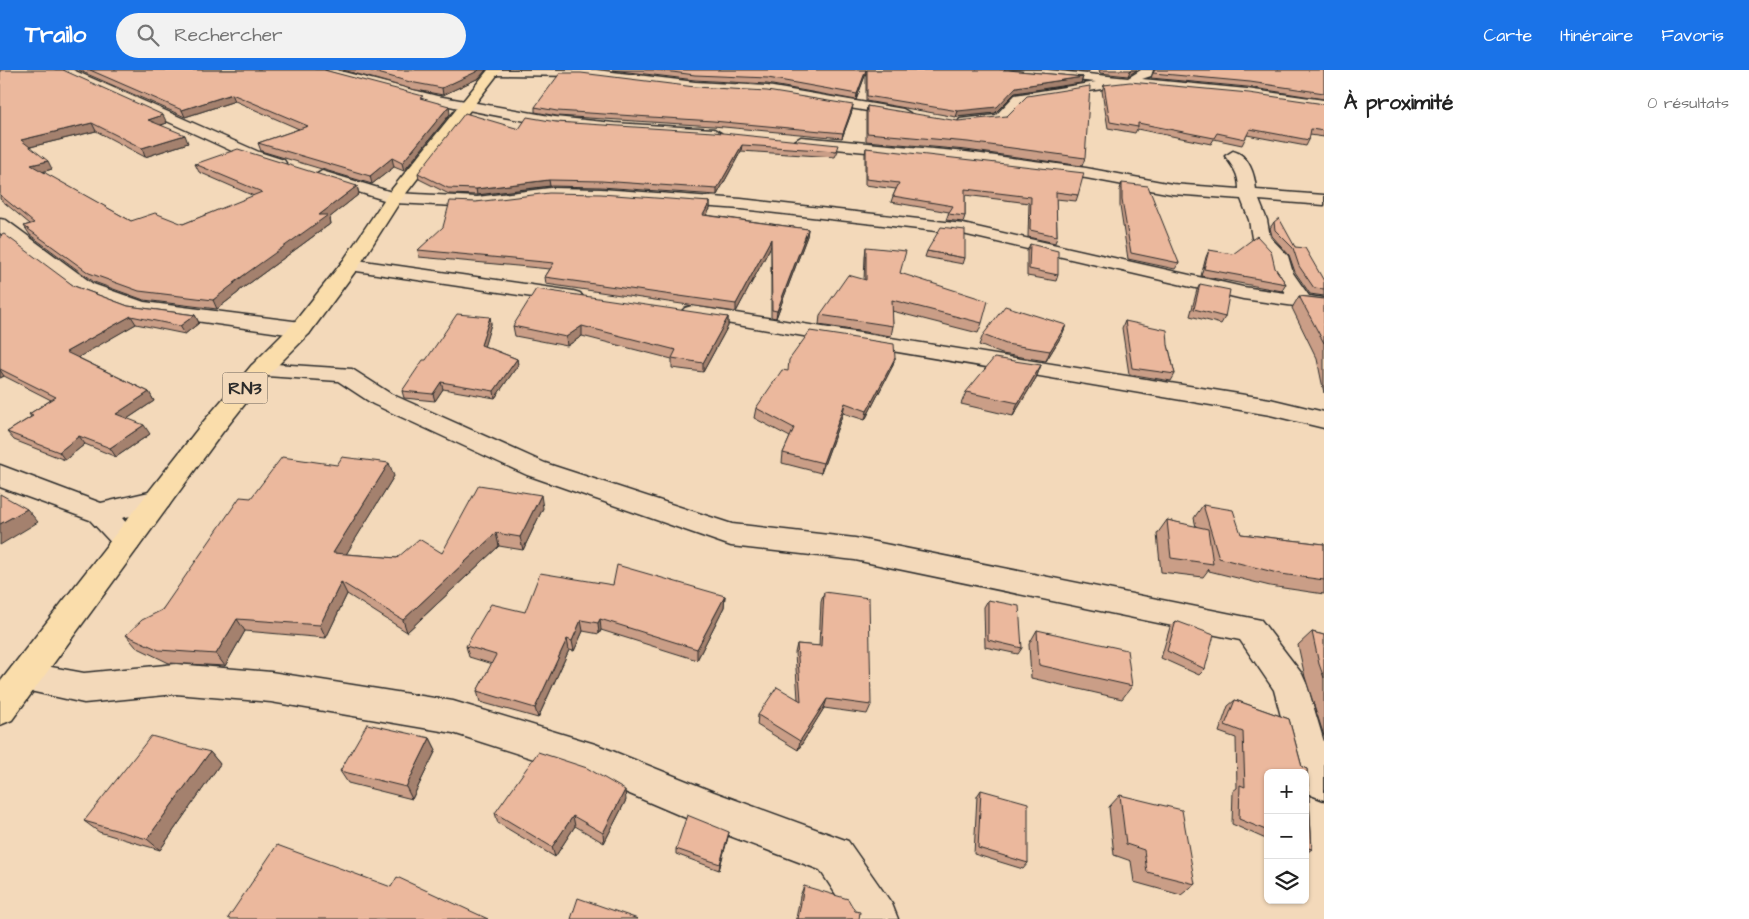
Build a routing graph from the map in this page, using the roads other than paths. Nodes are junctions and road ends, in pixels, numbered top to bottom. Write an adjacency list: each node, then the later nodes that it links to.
1 (62, 70): 14 (street)
2 (322, 70): 8 (street)
3 (494, 70): 8 (highway, RN3); 9 (street)
4 (1006, 70): 6 (street)
5 (1147, 70): 6 (street)
6 (1132, 81): 7 (street); 10 (street)
7 (1324, 104)
8 (466, 107): 11 (street); 17 (highway, RN3)
9 (918, 116)
10 (956, 123)
11 (733, 134)
12 (782, 140): 16 (street)
13 (1233, 156): 16 (street)
14 (291, 167)
15 (310, 172): 17 (street)
16 (1248, 195): 18 (street); 22 (street)
17 (394, 198): 20 (highway, RN3); 22 (street)
18 (1324, 200)
19 (0, 224): 25 (street)
20 (350, 265): 21 (street); 25 (highway, RN3)
21 (595, 300)
22 (1302, 301): 23 (street)
23 (1324, 304)
24 (673, 310): 27 (street)
25 (301, 329): 26 (highway, RN3)
26 (260, 370): 29 (highway, RN3); 34 (street)
27 (1324, 420)
28 (0, 474): 30 (street)
29 (158, 500): 30 (street); 31 (highway, RN3)
30 (100, 513): 31 (street)
31 (127, 542): 32 (highway, RN3)
32 (24, 677): 33 (highway, RN3); 35 (street)
33 (0, 710)
34 (1324, 782)
35 (877, 919)

